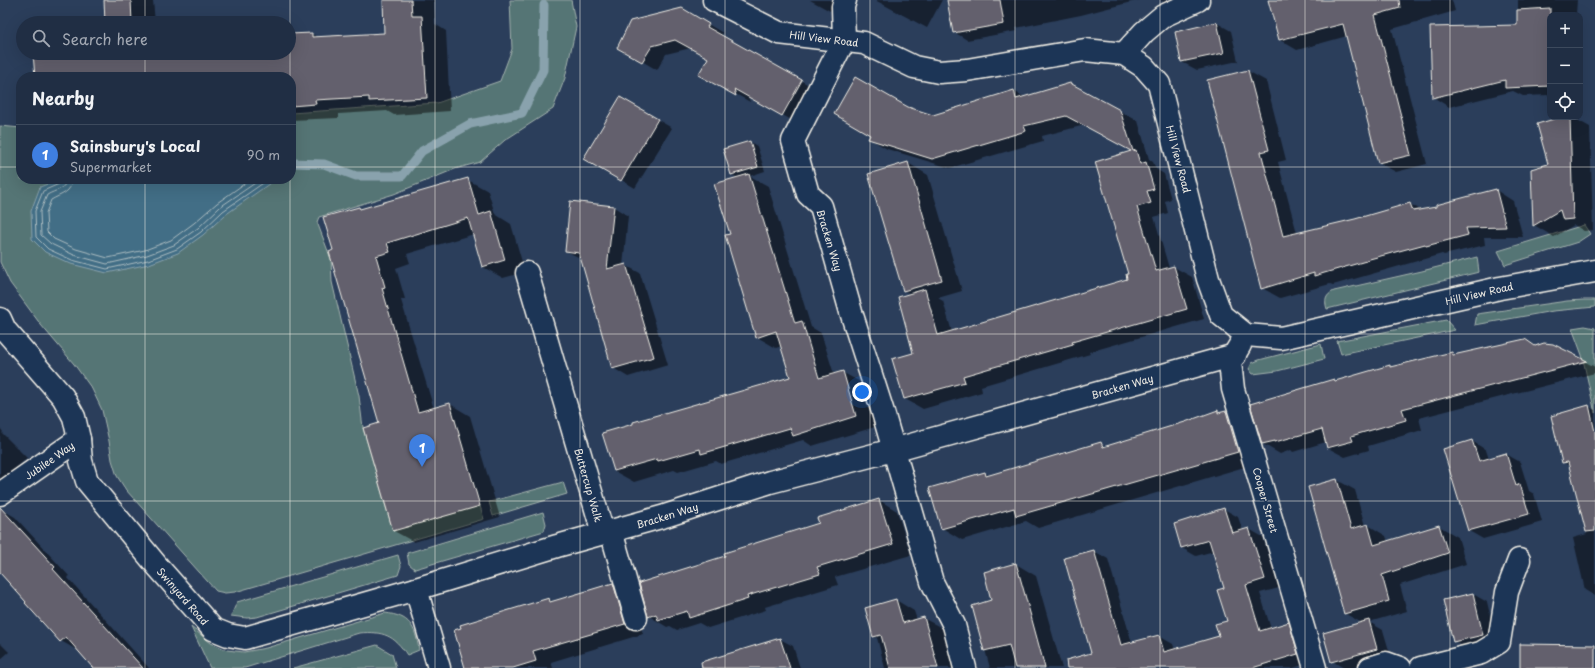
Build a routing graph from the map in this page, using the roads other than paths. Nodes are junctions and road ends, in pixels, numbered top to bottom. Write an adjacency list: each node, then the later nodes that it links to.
1 (714, 0): 4 (street, Hill View Road)
2 (845, 0): 4 (street)
3 (1198, 0): 5 (street)
4 (844, 40): 5 (street, Hill View Road); 12 (street, Bracken Way)
5 (1124, 54): 9 (street, Hill View Road)
6 (1595, 271): 9 (street, Hill View Road)
7 (527, 274): 14 (street, Buttercup Walk)
8 (0, 319): 11 (street, Swinyard Road)
9 (1246, 335): 10 (street, Cooper Street)
10 (1235, 355): 12 (street, Bracken Way); 20 (street, Cooper Street)
11 (79, 439): 13 (street, Jubilee Way); 16 (street, Swinyard Road)
12 (893, 450): 14 (street, Bracken Way); 19 (street, Bracken Way)
13 (0, 494)
14 (607, 532): 16 (street, Buttercup Walk); 17 (street)
15 (1519, 560): 23 (street)
16 (416, 589): 18 (street)
17 (636, 618)
18 (440, 668)
19 (965, 668)
20 (1315, 668)
21 (1370, 668): 22 (street)
22 (1400, 668)
23 (1421, 668)

